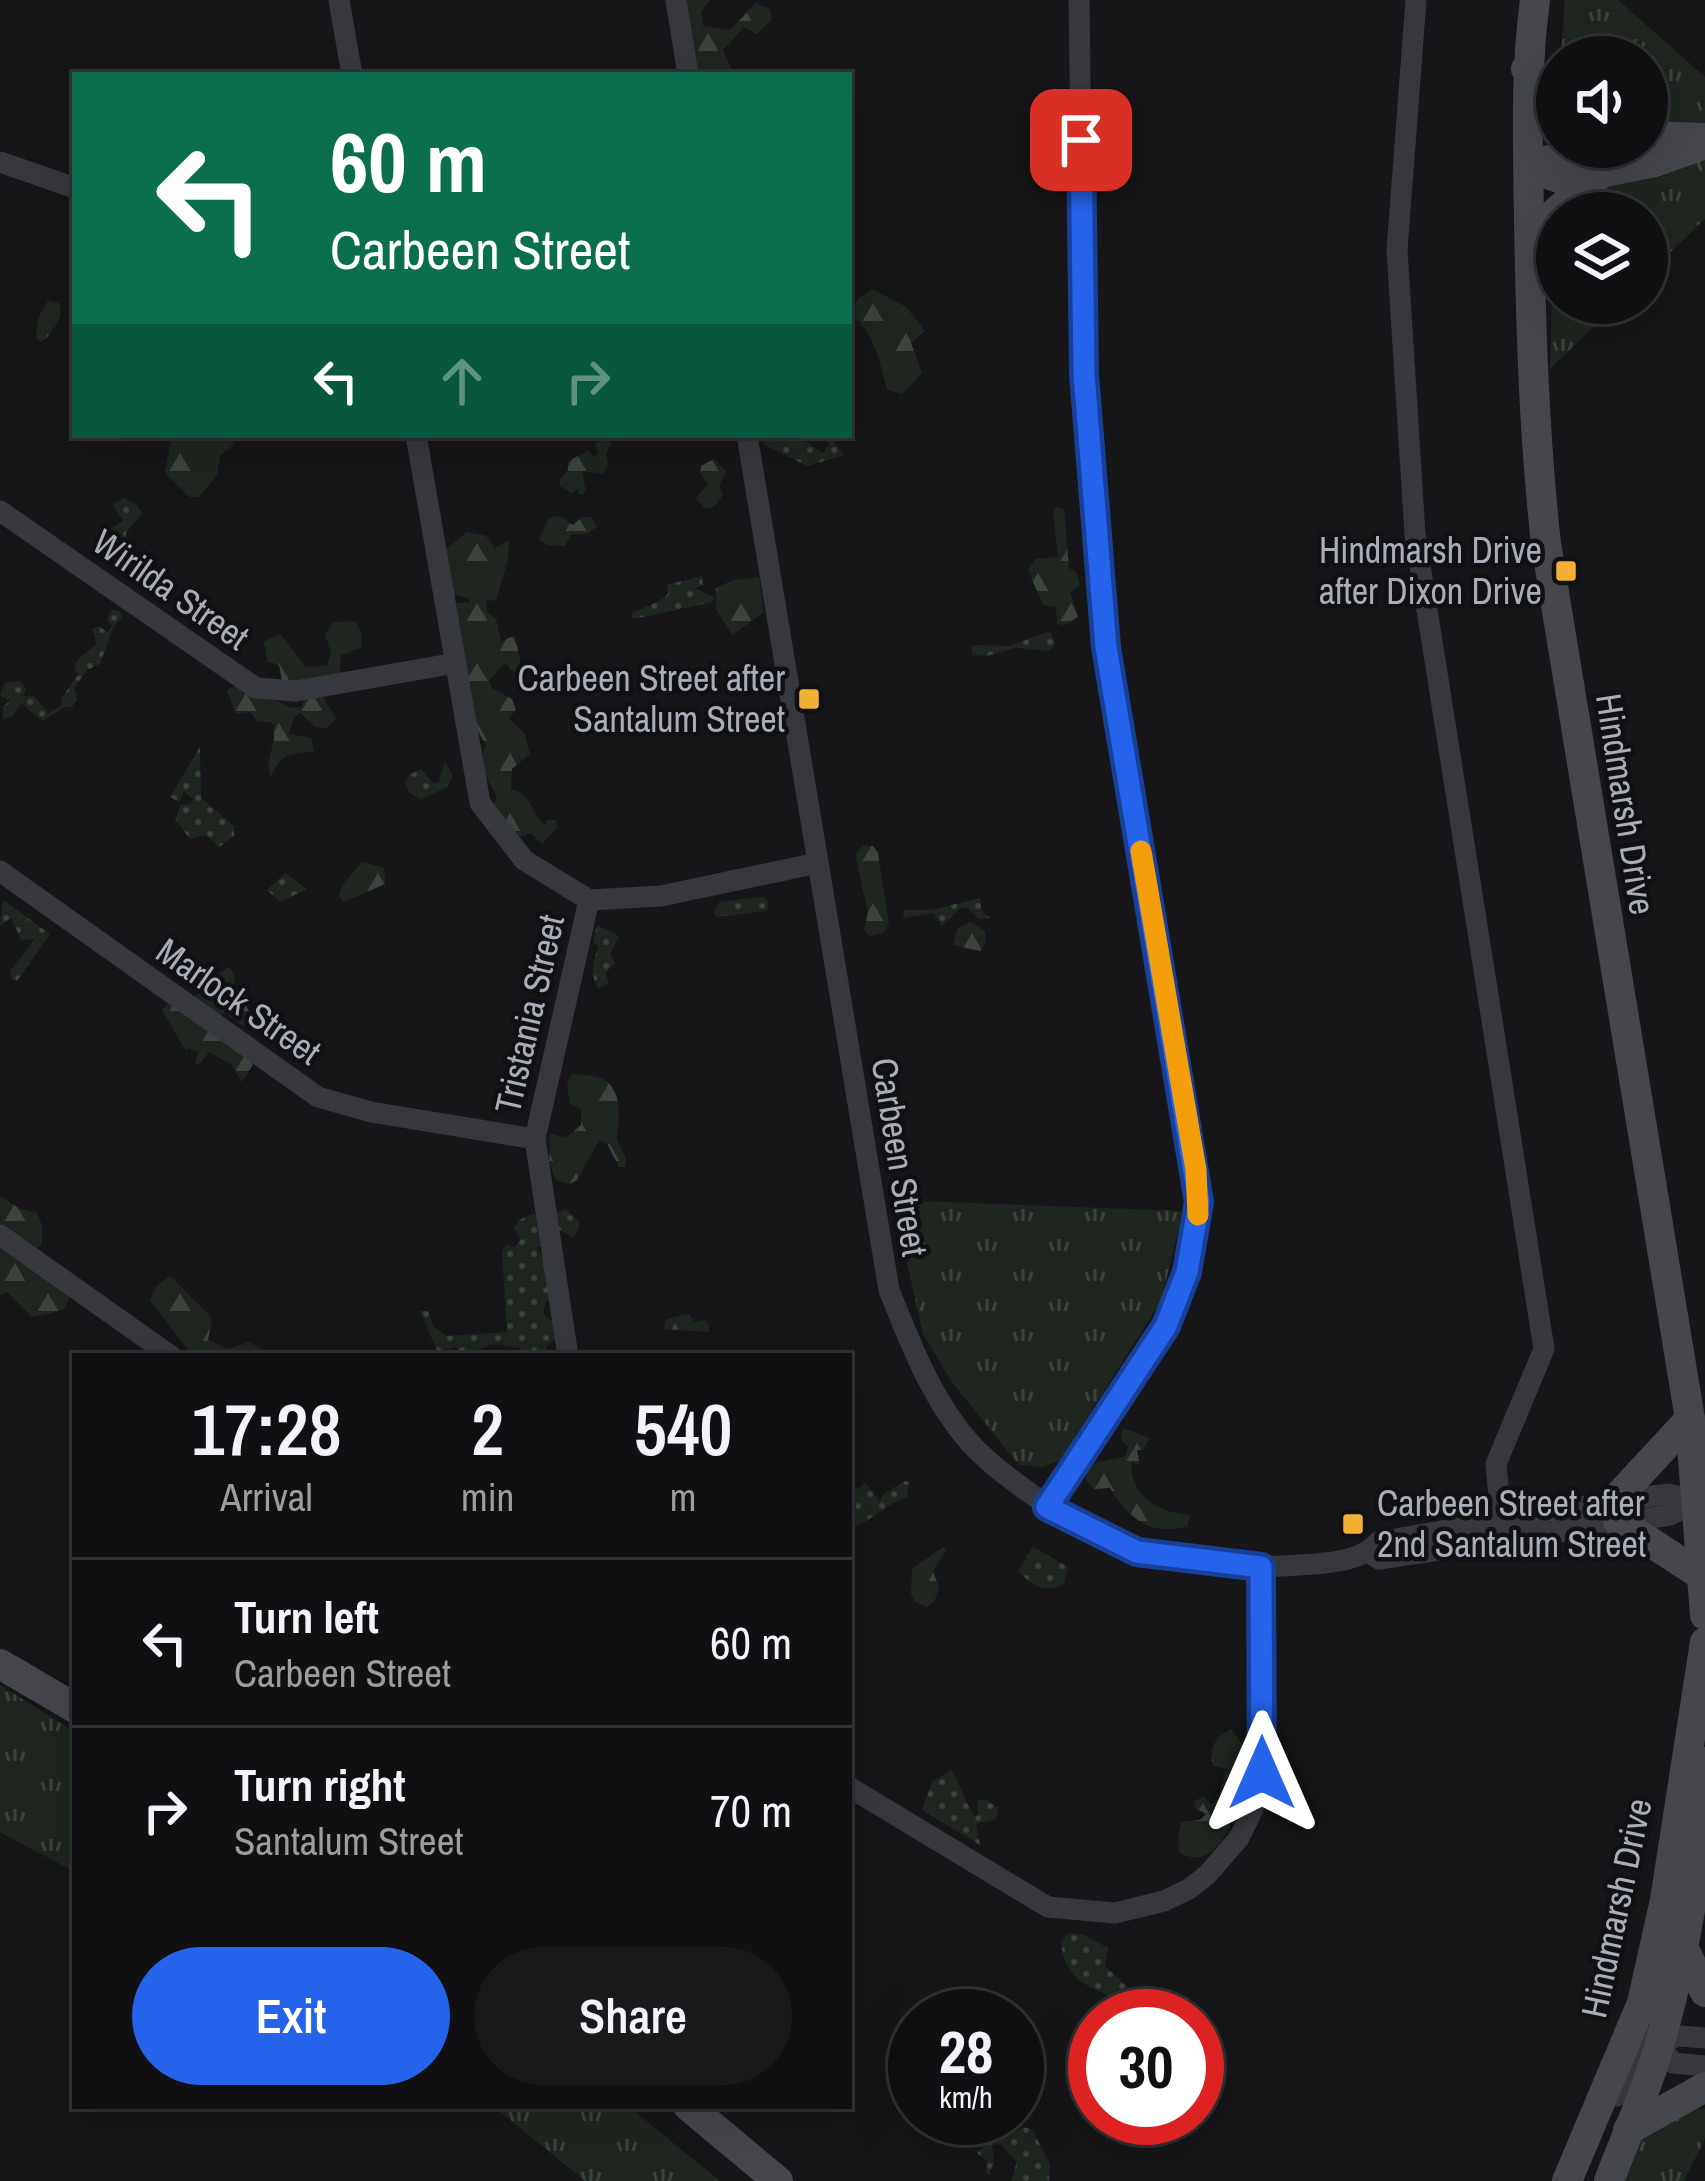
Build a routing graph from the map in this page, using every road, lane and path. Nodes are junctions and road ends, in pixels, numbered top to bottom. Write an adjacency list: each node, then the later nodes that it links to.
1 (339, 0): 7 (street)
2 (676, 0): 8 (street)
3 (1078, 0): 32 (street)
4 (1416, 0): 34 (street)
5 (1534, 0): 6 (main road, Hindmarsh Drive)
6 (1526, 69): 9 (main road); 14 (main road, Hindmarsh Drive)
7 (351, 72)
8 (688, 72)
9 (1536, 79)
10 (1668, 138): 11 (main road)
11 (1705, 141): 12 (main road)
12 (1668, 157)
13 (0, 162): 17 (street)
14 (1528, 167): 15 (main road); 18 (main road, Hindmarsh Drive)
15 (1582, 168)
16 (1587, 168): 18 (main road)
17 (72, 187)
18 (1530, 234): 30 (main road, Hindmarsh Drive)
19 (417, 438): 22 (street)
20 (747, 438): 23 (street, Carbeen Street)
21 (0, 511): 22 (street, Wirilda Street)
22 (456, 663): 25 (street)
23 (818, 862): 25 (street); 32 (street, Carbeen Street)
24 (0, 871): 26 (street, Marlock Street)
25 (589, 900): 26 (street, Tristania Street)
26 (535, 1139): 29 (street, Tristania Street)
27 (0, 1235): 28 (street)
28 (168, 1353)
29 (568, 1353)
30 (1690, 1419): 31 (main road, Hindmarsh Drive); 33 (main road)
31 (1698, 1501): 33 (street, Carbeen Street); 36 (main road, Hindmarsh Drive)
32 (1047, 1507): 35 (street, Carbeen Street)
33 (1616, 1511): 34 (street, Carbeen Street); 36 (main road)
34 (1502, 1531): 35 (street, Carbeen Street)
35 (1261, 1567): 42 (street)
36 (1704, 1577): 37 (main road, Hindmarsh Drive)
37 (1705, 1616)
38 (1705, 1642): 45 (main road, Hindmarsh Drive)
39 (6, 1670): 41 (main road)
40 (1705, 1692): 43 (main road, Hindmarsh Drive)
41 (72, 1706)
42 (852, 1789)
43 (1683, 1947): 44 (main road); 47 (main road, Hindmarsh Drive)
44 (1705, 1992)
45 (1642, 2003): 47 (street); 52 (main road, Hindmarsh Drive)
46 (1705, 2038): 47 (street)
47 (1660, 2046): 48 (street); 51 (main road, Hindmarsh Drive); 52 (street)
48 (1705, 2066)
49 (1705, 2086): 51 (main road)
50 (692, 2109): 53 (main road)
51 (1628, 2130): 54 (main road, Hindmarsh Drive)
52 (1572, 2172)
53 (778, 2181)
54 (1609, 2181)

